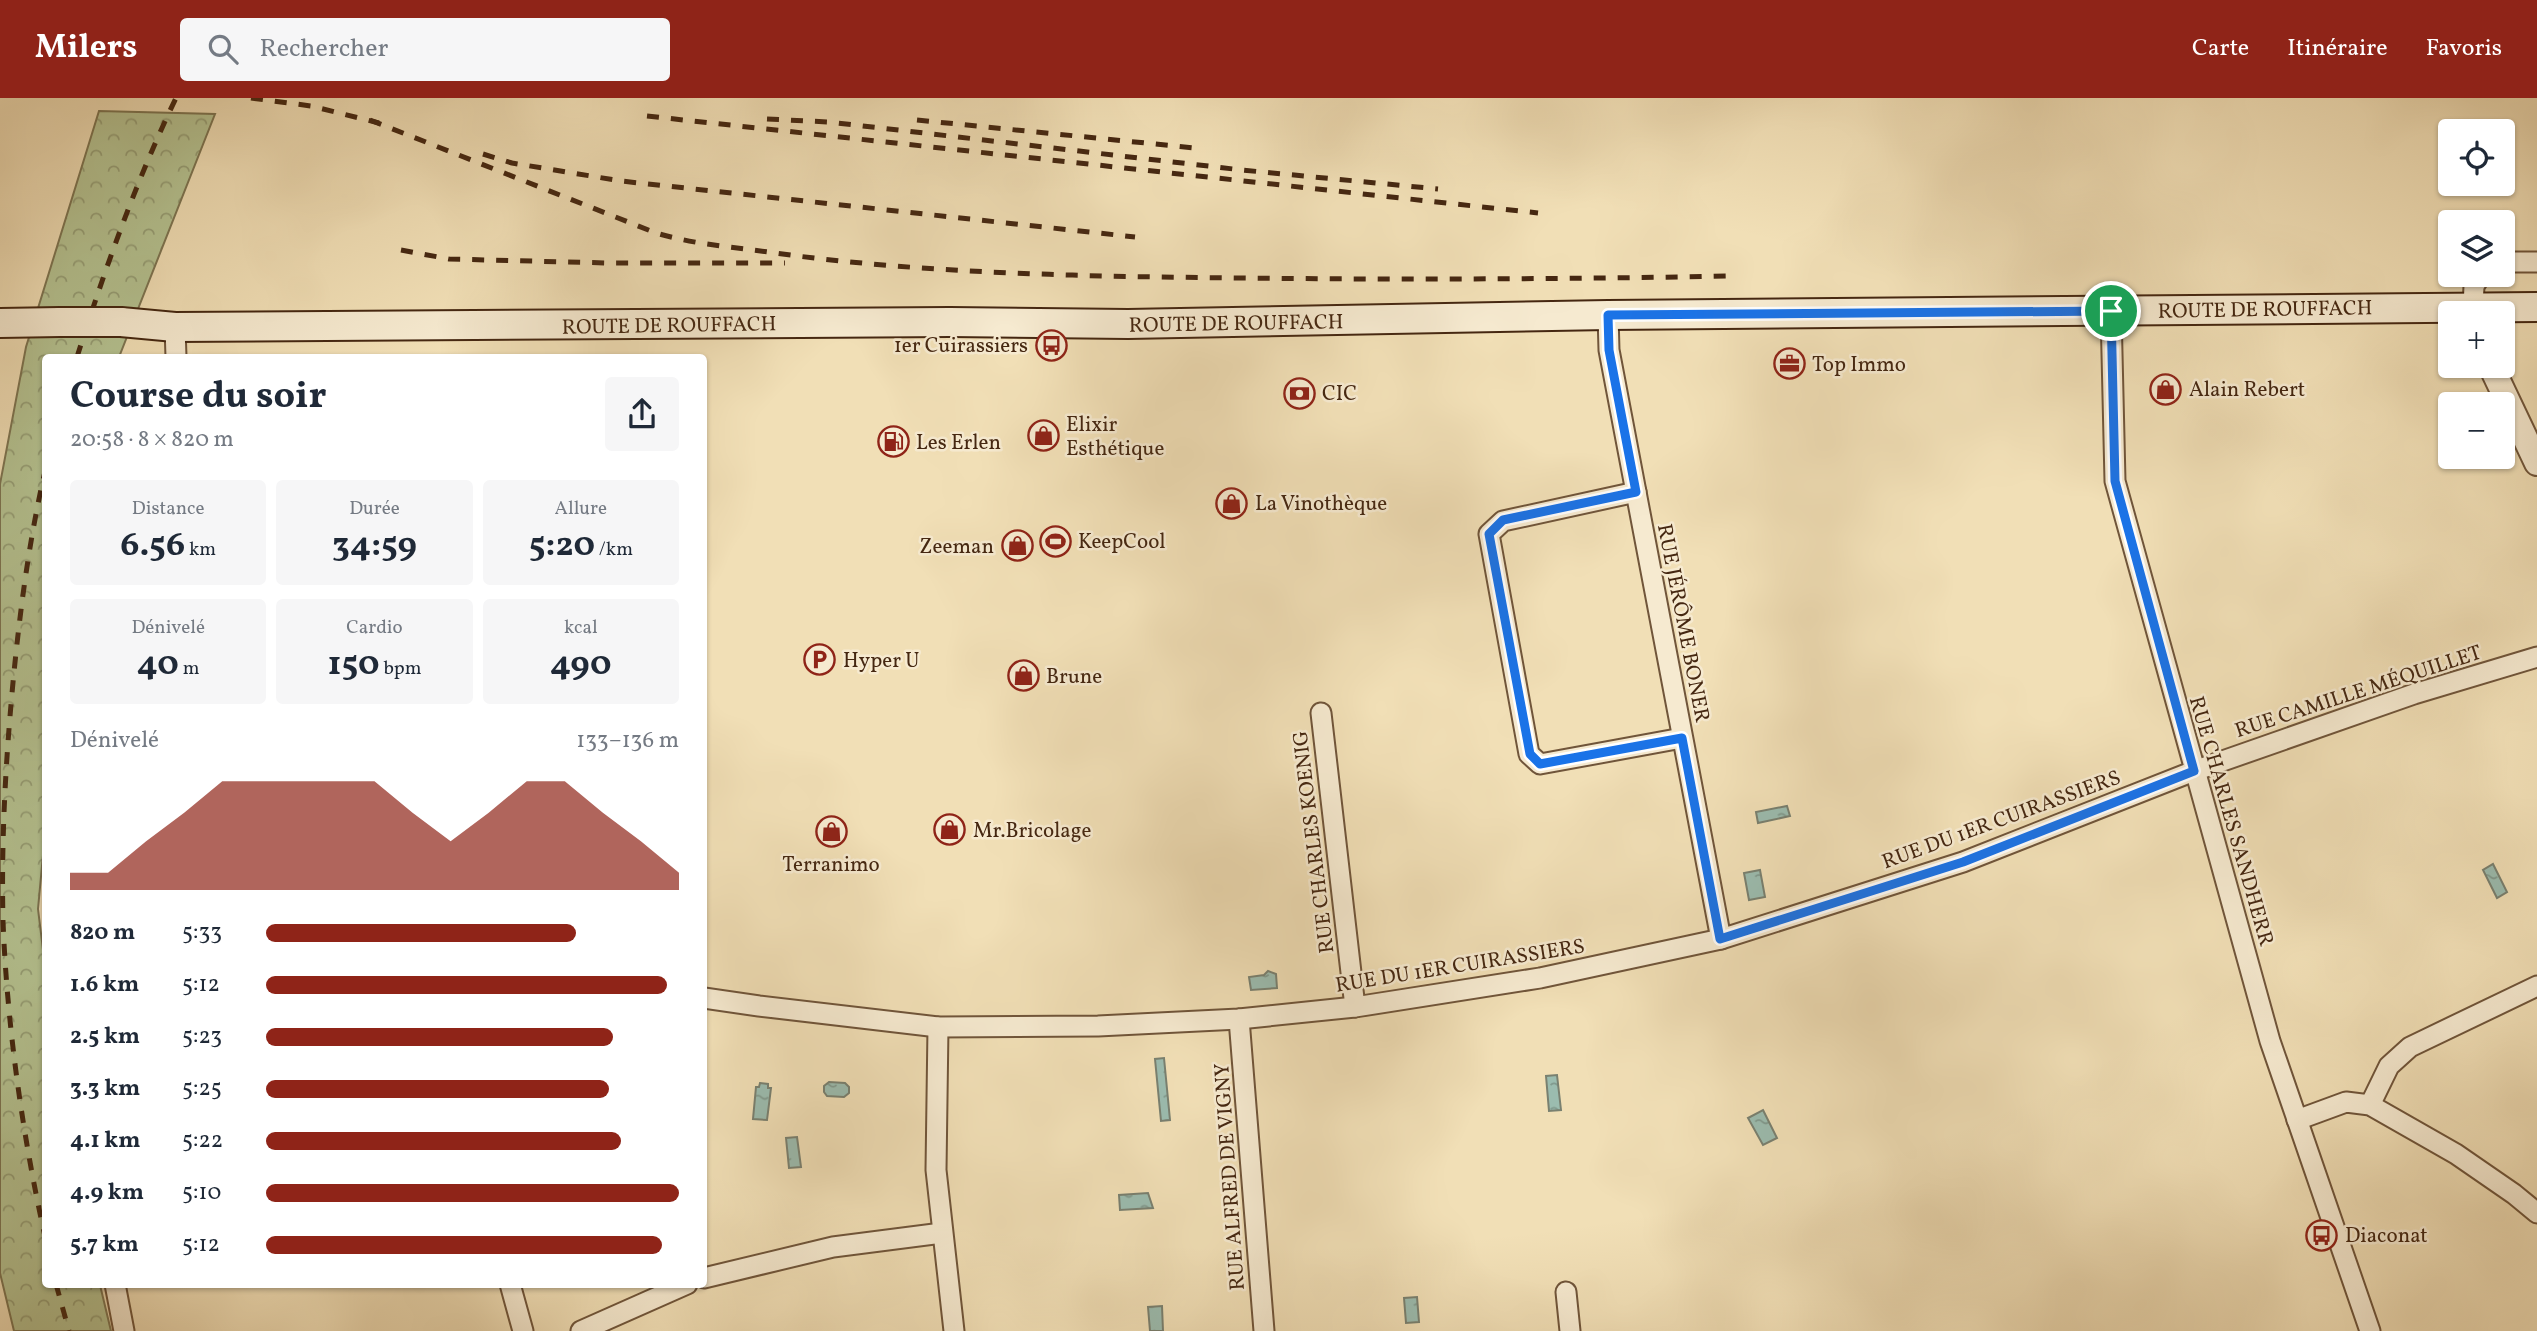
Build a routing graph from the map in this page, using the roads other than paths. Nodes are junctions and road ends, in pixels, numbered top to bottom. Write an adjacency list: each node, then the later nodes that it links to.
1 (2515, 262): 2 (street)
2 (2537, 262)
3 (2537, 307): 4 (main road, ROUTE DE ROUFFACH)
4 (2515, 308)
5 (2438, 310): 6 (main road, ROUTE DE ROUFFACH)
6 (2111, 311): 7 (main road, ROUTE DE ROUFFACH); 17 (street, RUE CHARLES SANDHERR)
7 (1608, 315): 9 (main road, ROUTE DE ROUFFACH); 13 (street, RUE JÉRÔME BONER)
8 (0, 323): 9 (main road, ROUTE DE ROUFFACH, bridge)
9 (175, 327): 10 (street)
10 (176, 354)
11 (2497, 378): 12 (street)
12 (2537, 463)
13 (1636, 492): 16 (street, RUE JÉRÔME BONER); 16 (street)
14 (2537, 657): 17 (street, RUE CAMILLE MÉQUILLET)
15 (1321, 713): 21 (street, RUE CHARLES KOENIG)
16 (1682, 738): 18 (street, RUE JÉRÔME BONER)
17 (2194, 771): 18 (street, RUE DU 1ER CUIRASSIERS); 25 (street, RUE CHARLES SANDHERR)
18 (1720, 939): 21 (street, RUE DU 1ER CUIRASSIERS)
19 (2537, 986): 24 (street)
20 (707, 998): 23 (street, RUE DU 1ER CUIRASSIERS)
21 (1355, 1007): 22 (street, RUE DU 1ER CUIRASSIERS)
22 (1239, 1019): 23 (street, RUE DU 1ER CUIRASSIERS); 37 (street, RUE ALFRED DE VIGNY)
23 (938, 1027): 27 (street)
24 (2371, 1105): 25 (street); 26 (street)
25 (2297, 1120): 39 (street, RUE CHARLES SANDHERR)
26 (2537, 1213)
27 (942, 1233): 28 (street); 36 (street)
28 (707, 1277)
29 (116, 1288): 33 (street)
30 (511, 1288): 34 (street)
31 (678, 1288): 35 (street)
32 (1566, 1292): 38 (street)
33 (124, 1331)
34 (523, 1331)
35 (581, 1331)
36 (954, 1331)
37 (1264, 1331)
38 (1570, 1331)
39 (2370, 1331)

